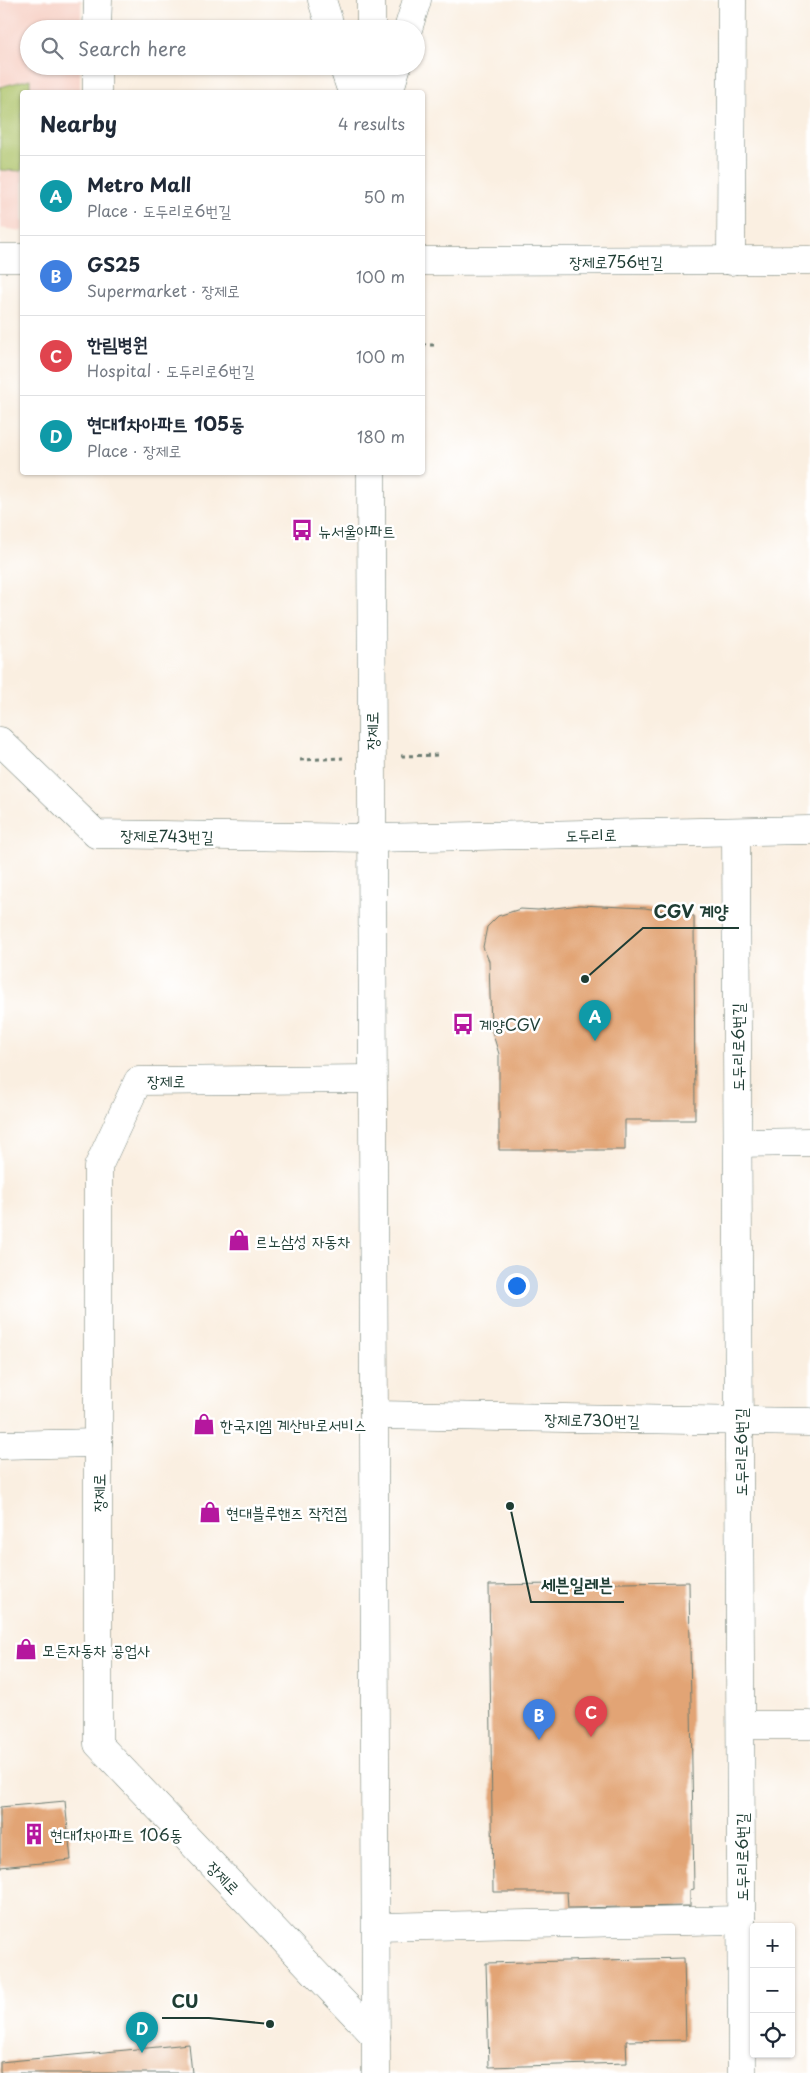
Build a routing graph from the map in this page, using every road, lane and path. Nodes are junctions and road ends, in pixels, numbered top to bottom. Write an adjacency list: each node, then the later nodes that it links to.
1 (98, 0): 6 (street)
2 (322, 0): 7 (street)
3 (371, 0): 8 (street)
4 (417, 0): 9 (street)
5 (732, 0): 22 (street)
6 (98, 20)
7 (328, 20)
8 (371, 20)
9 (411, 20)
10 (97, 75): 14 (street)
11 (346, 75): 15 (street)
12 (371, 75): 16 (street)
13 (394, 75): 17 (street)
14 (97, 90)
15 (351, 90)
16 (371, 90)
17 (390, 90)
18 (0, 258): 19 (street)
19 (20, 258)
20 (810, 260): 22 (street, 장제로756번길)
21 (425, 261): 22 (street, 장제로756번길)
22 (731, 261)
23 (425, 345): 24 (path)
24 (436, 345)
25 (371, 475): 29 (street, 장제로)
26 (0, 741): 29 (street, 장제로743번길)
27 (810, 830): 28 (street, 도두리로)
28 (736, 832): 29 (street, 도두리로); 32 (street, 도두리로6번길)
29 (372, 838): 30 (street, 장제로)
30 (372, 1079): 33 (street, 장제로); 36 (street, 장제로)
31 (810, 1142): 32 (street)
32 (738, 1143): 34 (street, 도두리로6번길)
33 (375, 1415): 34 (street, 장제로730번길); 41 (street, 장제로)
34 (740, 1421): 35 (street, 장제로730번길); 38 (street, 도두리로6번길)
35 (810, 1422)
36 (98, 1443): 37 (street); 42 (street, 장제로)
37 (0, 1445)
38 (741, 1725): 39 (street); 40 (street, 도두리로6번길)
39 (810, 1725)
40 (741, 1920): 41 (street); 44 (street, 도두리로6번길)
41 (376, 1927): 42 (street, 장제로)
42 (376, 2037): 43 (street, 장제로)
43 (376, 2073)
44 (742, 2073)

